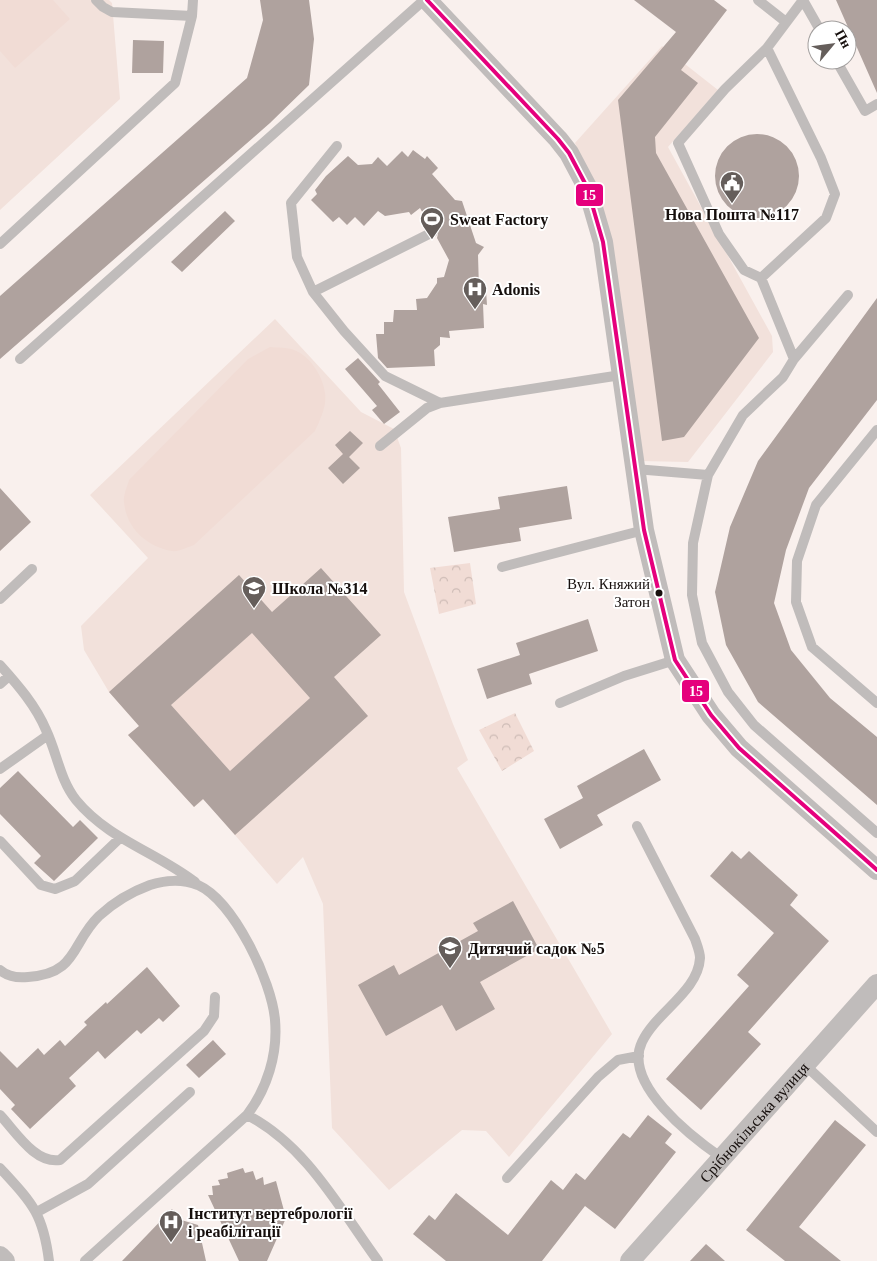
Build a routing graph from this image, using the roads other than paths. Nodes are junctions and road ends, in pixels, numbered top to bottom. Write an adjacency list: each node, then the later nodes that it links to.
1 (96, 0): 6 (lane)
2 (193, 0): 6 (lane)
3 (425, 0): 18 (lane); 20 (street)
4 (758, 0): 8 (lane)
5 (803, 0): 7 (lane); 8 (lane)
6 (192, 16): 14 (lane)
7 (814, 20)
8 (786, 22): 9 (lane)
9 (767, 48): 15 (lane); 15 (lane)
10 (842, 70): 11 (lane)
11 (877, 104)
12 (337, 146): 16 (lane)
13 (434, 232): 16 (lane)
14 (0, 244)
15 (760, 278): 19 (lane)
16 (313, 292): 21 (lane)
17 (848, 295): 19 (lane)
18 (20, 359)
19 (794, 359): 25 (lane)
20 (622, 375): 21 (lane); 24 (street)
21 (440, 403): 23 (lane)
22 (877, 430): 35 (lane)
23 (380, 446)
24 (635, 469): 25 (lane); 26 (street)
25 (708, 475): 39 (lane)
26 (644, 530): 27 (lane); 30 (street)
27 (502, 567)
28 (32, 569): 29 (lane)
29 (0, 599)
30 (675, 660): 34 (lane); 42 (street)
31 (0, 666): 32 (lane)
32 (9, 676): 33 (lane); 36 (lane)
33 (0, 684)
34 (560, 703)
35 (877, 703)
36 (48, 734): 37 (lane); 40 (lane)
37 (0, 769)
38 (637, 826): 47 (lane)
39 (877, 832)
40 (120, 838): 41 (lane); 43 (lane)
41 (0, 841)
42 (877, 870)
43 (200, 886): 44 (lane); 51 (lane)
44 (0, 970)
45 (877, 984): 48 (street, Срібнокільська вулиця)
46 (215, 997): 50 (lane)
47 (639, 1056): 53 (lane); 55 (lane)
48 (805, 1064): 52 (lane); 53 (street, Срібнокільська вулиця)
49 (190, 1092): 56 (lane)
50 (0, 1115)
51 (246, 1116): 60 (lane); 61 (lane)
52 (877, 1132)
53 (722, 1158): 62 (street, Срібнокільська вулиця)
54 (0, 1168): 56 (lane)
55 (507, 1178)
56 (37, 1212): 59 (lane)
57 (0, 1256): 58 (street)
58 (5, 1261)
59 (49, 1261)
60 (85, 1261)
61 (378, 1261)
62 (630, 1261)

